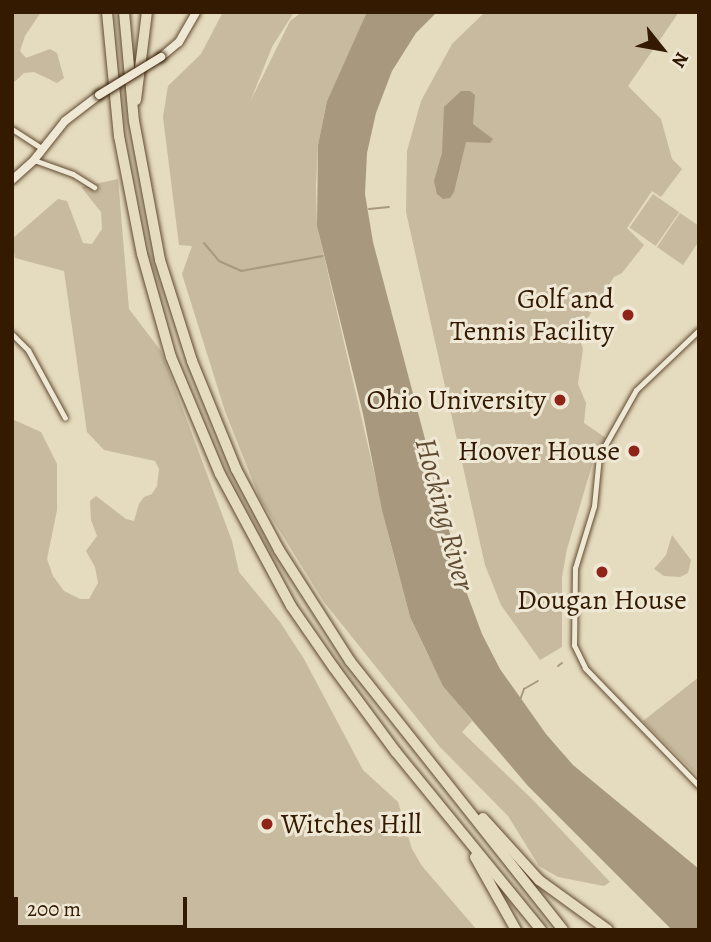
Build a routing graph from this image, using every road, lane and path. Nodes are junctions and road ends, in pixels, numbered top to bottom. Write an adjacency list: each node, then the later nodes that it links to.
1 (107, 12): 16 (highway)
2 (124, 12): 5 (highway)
3 (147, 12): 5 (highway)
4 (196, 12): 7 (street, bridge)
5 (134, 121): 15 (highway)
6 (12, 129): 7 (street)
7 (43, 149): 8 (street)
8 (34, 160): 9 (street); 10 (street)
9 (12, 180)
10 (94, 187)
11 (699, 330): 14 (street)
12 (12, 334): 13 (street)
13 (65, 418)
14 (699, 786)
15 (458, 796): 19 (highway); 20 (highway)
16 (457, 827): 17 (highway); 18 (highway)
17 (516, 930)
18 (541, 930)
19 (563, 930)
20 (608, 930)

